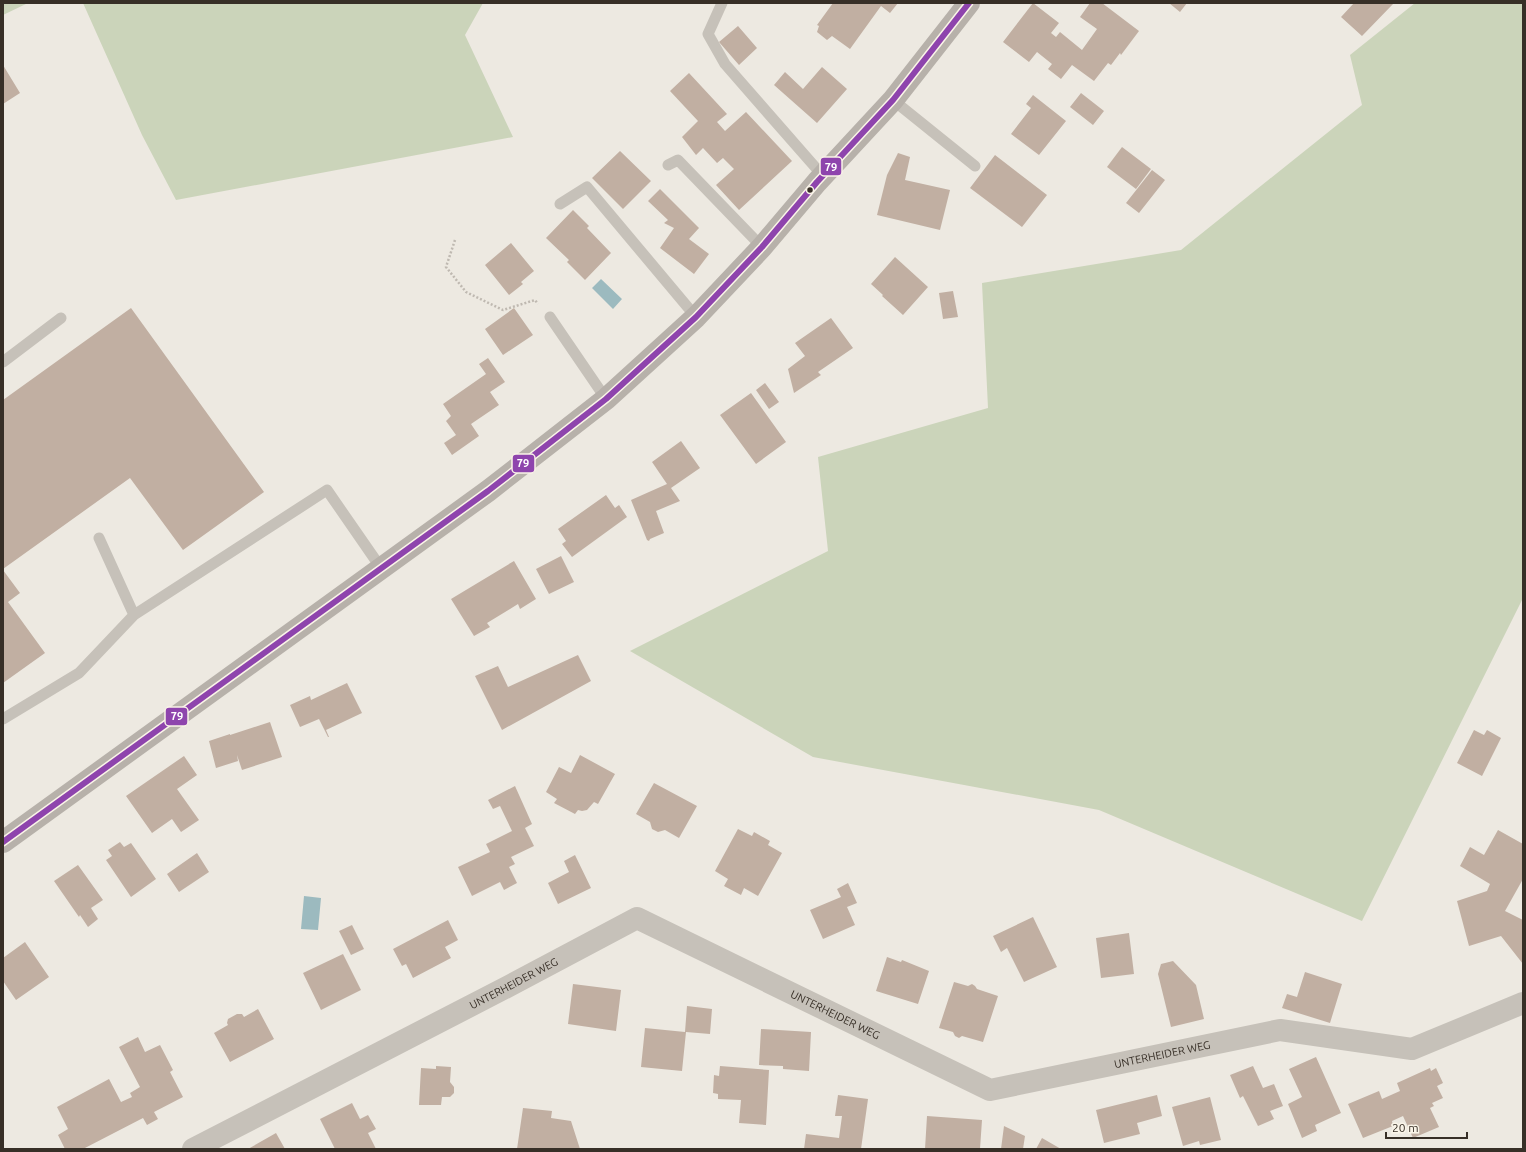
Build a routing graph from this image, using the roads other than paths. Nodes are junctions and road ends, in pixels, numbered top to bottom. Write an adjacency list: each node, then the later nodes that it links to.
1 (722, 3): 6 (lane)
2 (969, 3): 3 (main road)
3 (893, 100): 5 (lane); 6 (main road)
4 (668, 165): 8 (lane)
5 (975, 166)
6 (823, 176): 8 (main road)
7 (560, 204): 10 (lane)
8 (762, 247): 10 (main road)
9 (550, 317): 13 (lane)
10 (696, 317): 13 (main road)
11 (61, 318): 12 (lane)
12 (3, 362)
13 (606, 399): 15 (main road)
14 (99, 538): 16 (lane)
15 (381, 568): 16 (lane); 18 (main road)
16 (134, 615): 17 (lane)
17 (3, 719)
18 (3, 842)
19 (1523, 1003): 20 (street, UNTERHEIDER WEG)
20 (193, 1149)

